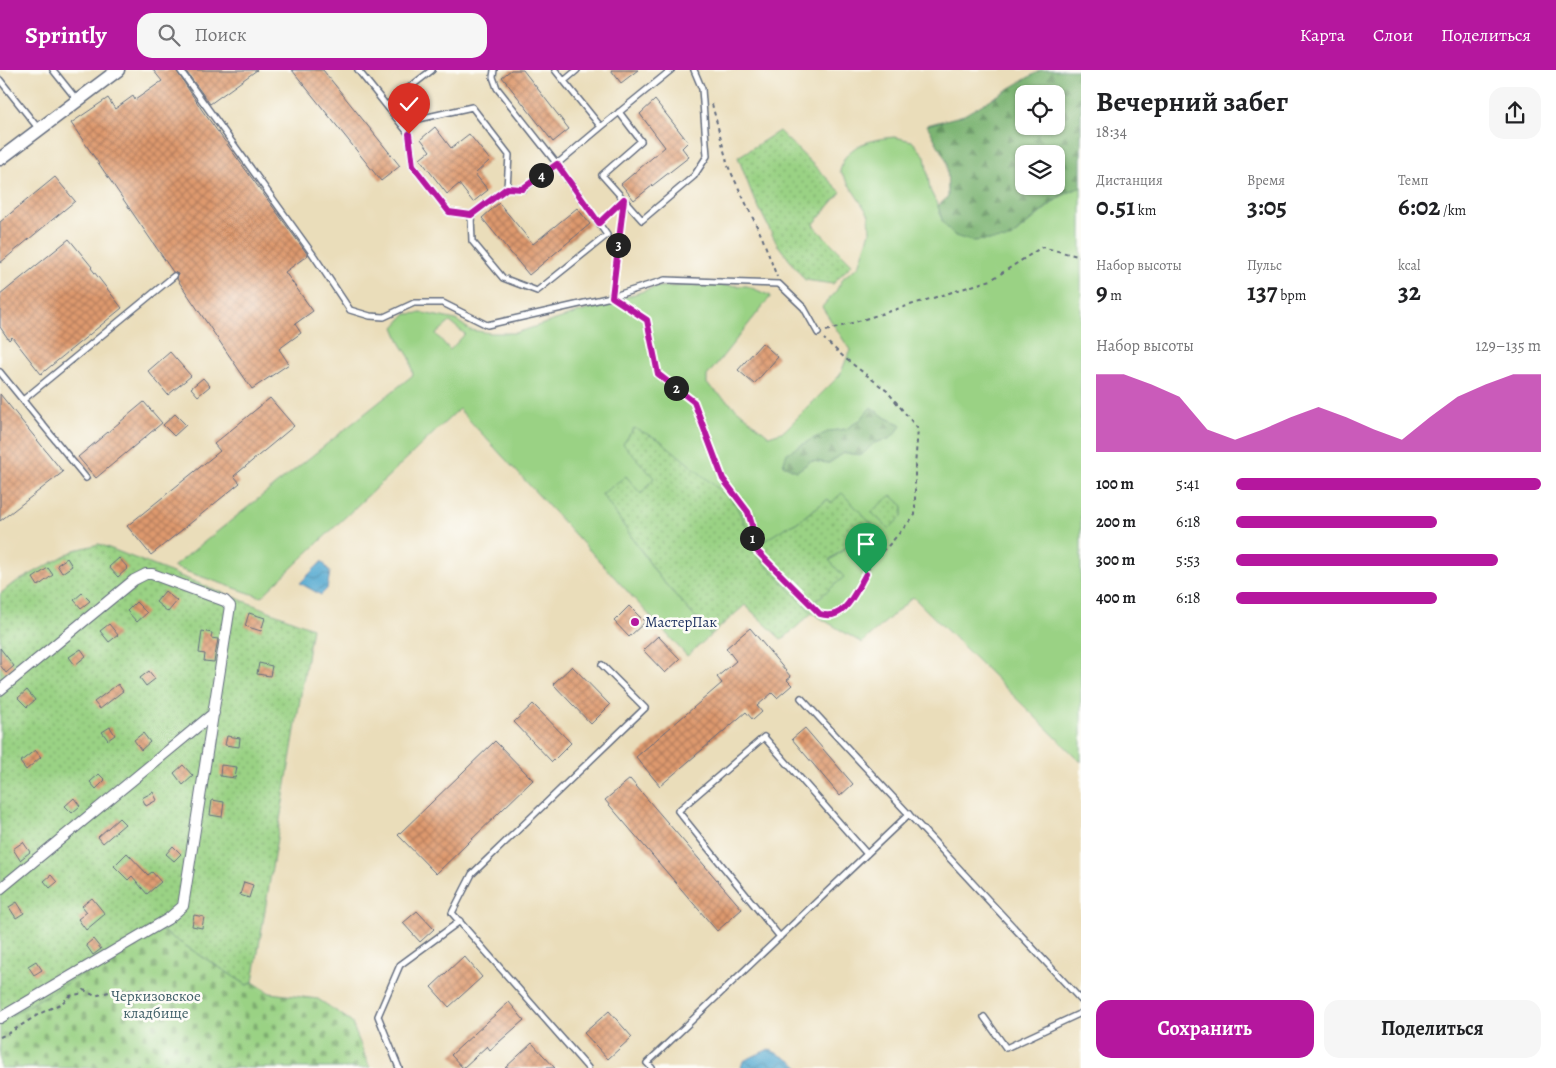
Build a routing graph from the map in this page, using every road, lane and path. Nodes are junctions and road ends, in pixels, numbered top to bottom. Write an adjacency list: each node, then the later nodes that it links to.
1 (53, 70): 14 (lane)
2 (118, 70): 14 (street)
3 (180, 70): 29 (lane)
4 (358, 70): 15 (lane)
5 (432, 70): 15 (lane)
6 (494, 70): 21 (lane)
7 (555, 70): 12 (lane)
8 (577, 70): 12 (lane)
9 (671, 70): 16 (lane)
10 (694, 70): 23 (lane)
11 (0, 80): 19 (lane)
12 (564, 81): 18 (lane)
13 (711, 99): 28 (path)
14 (77, 101): 19 (street)
15 (387, 105): 17 (lane)
16 (619, 112): 18 (lane); 23 (lane)
17 (401, 123): 22 (lane); 24 (lane)
18 (601, 127): 21 (lane)
19 (39, 130): 20 (street)
20 (0, 159)
21 (557, 164): 22 (lane); 25 (lane)
22 (507, 188): 24 (lane)
23 (624, 199): 25 (path); 29 (path)
24 (471, 215): 25 (lane)
25 (599, 223)
26 (1081, 257): 30 (path)
27 (174, 276): 32 (lane)
28 (779, 284): 29 (lane); 30 (lane)
29 (612, 297): 30 (path)
30 (818, 333)
31 (0, 372): 32 (lane)
32 (23, 400): 33 (lane)
33 (86, 478)
34 (602, 665): 41 (lane)
35 (0, 690): 37 (street)
36 (801, 698): 38 (lane)
37 (214, 713): 40 (street); 47 (street)
38 (909, 814): 39 (lane); 43 (lane)
39 (867, 854): 42 (lane); 42 (lane)
40 (0, 889)
41 (460, 921): 49 (lane); 50 (lane)
42 (780, 937): 51 (lane)
43 (1081, 1000)
44 (188, 1003): 48 (path)
45 (1081, 1013): 46 (lane)
46 (984, 1017)
47 (0, 1018)
48 (0, 1037)
49 (399, 1068)
50 (588, 1068)
51 (652, 1068)

